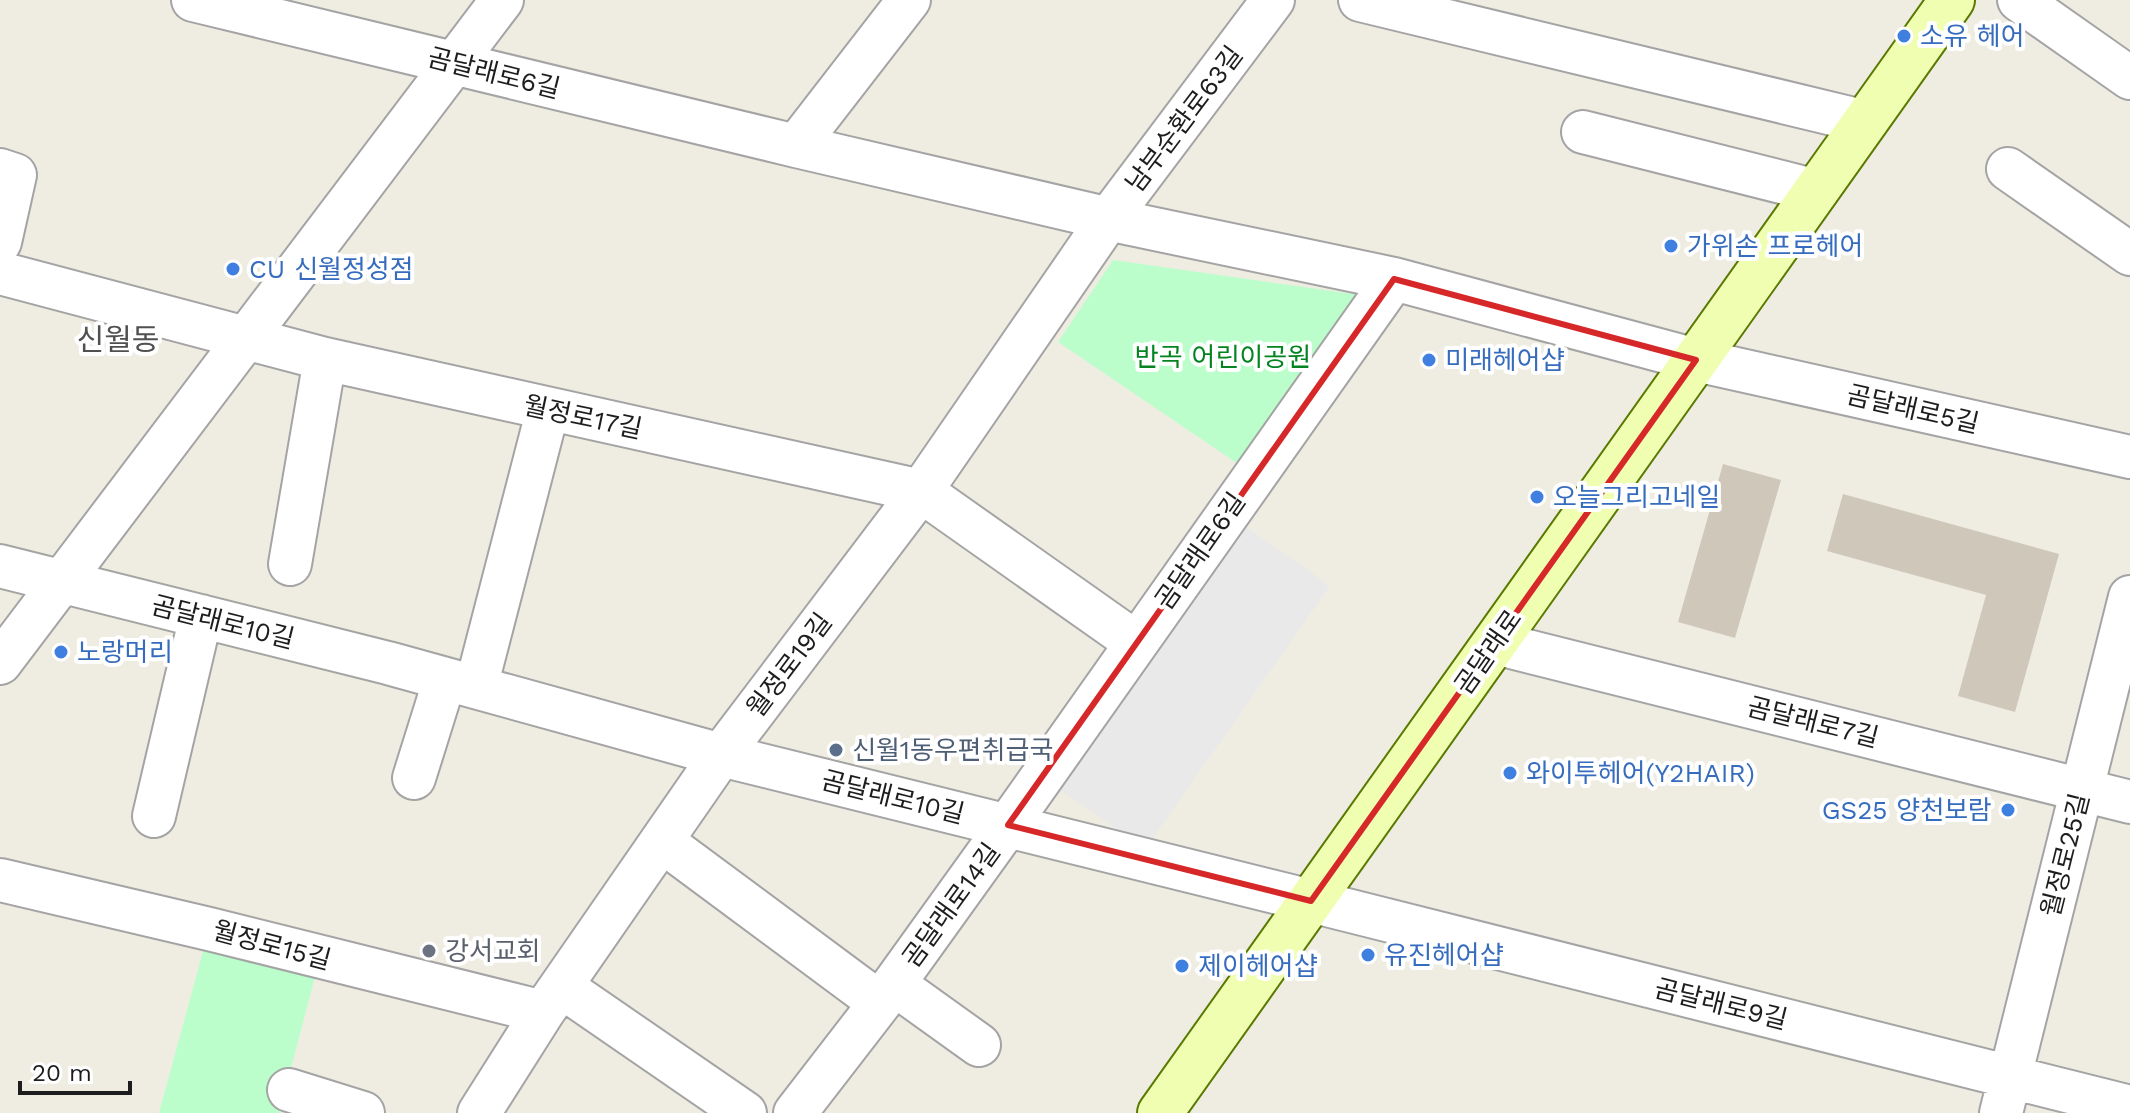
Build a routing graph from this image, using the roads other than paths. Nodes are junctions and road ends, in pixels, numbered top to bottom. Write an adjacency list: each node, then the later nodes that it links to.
1 (193, 0): 8 (street, 곰달래로6길)
2 (502, 0): 8 (street)
3 (909, 0): 12 (street)
4 (1360, 0): 10 (street)
5 (1952, 0): 10 (street, 곰달래로)
6 (2019, 0): 9 (street)
7 (1254, 7): 16 (street, 남부순환로63길)
8 (454, 63): 12 (street, 곰달래로6길); 21 (street)
9 (2130, 78)
10 (1866, 122): 15 (street, 곰달래로)
11 (1583, 132): 15 (street)
12 (796, 146): 16 (street, 곰달래로6길)
13 (2008, 169): 18 (street)
14 (0, 170): 17 (street)
15 (1817, 191): 23 (street, 곰달래로)
16 (1109, 218): 20 (street, 곰달래로6길); 26 (street, 월정로19길)
17 (0, 242)
18 (2130, 254)
19 (0, 273): 21 (street, 월정로17길)
20 (1394, 279): 23 (street, 곰달래로6길); 32 (street, 곰달래로6길)
21 (247, 338): 22 (street, 월정로17길); 29 (street)
22 (325, 359): 24 (street, 월정로17길); 27 (street)
23 (1696, 360): 25 (street, 곰달래로5길); 33 (street, 곰달래로)
24 (548, 409): 26 (street, 월정로17길); 35 (street)
25 (2130, 457)
26 (921, 491): 32 (street); 36 (street, 월정로19길)
27 (290, 564)
28 (0, 566): 29 (street, 곰달래로10길)
29 (61, 583): 31 (street, 곰달래로10길); 34 (street)
30 (2130, 597): 38 (street, 월정로25길)
31 (201, 616): 35 (street, 곰달래로10길); 40 (street)
32 (1135, 642): 41 (street, 곰달래로6길)
33 (1495, 643): 38 (street, 곰달래로7길); 44 (street, 곰달래로)
34 (0, 663)
35 (460, 683): 36 (street, 곰달래로10길); 37 (street)
36 (721, 755): 41 (street, 곰달래로10길); 42 (street, 월정로19길)
37 (414, 778)
38 (2081, 790): 39 (street, 곰달래로7길); 49 (street, 월정로25길)
39 (2130, 802)
40 (154, 816)
41 (1008, 825): 44 (street, 곰달래로10길); 45 (street, 곰달래로14길)
42 (663, 842): 45 (street); 46 (street, 월정로19길)
43 (0, 880): 46 (street, 월정로15길)
44 (1311, 901): 49 (street, 곰달래로9길); 55 (street, 곰달래로)
45 (887, 994): 47 (street, 곰달래로14길); 54 (street, 곰달래로14길)
46 (553, 999): 52 (street, 월정로19길); 53 (street)
47 (979, 1045)
48 (289, 1090): 51 (street)
49 (2005, 1094): 50 (street, 곰달래로9길)
50 (2130, 1107)
51 (363, 1113)
52 (479, 1113)
53 (745, 1113)
54 (795, 1113)
55 (1160, 1113)

